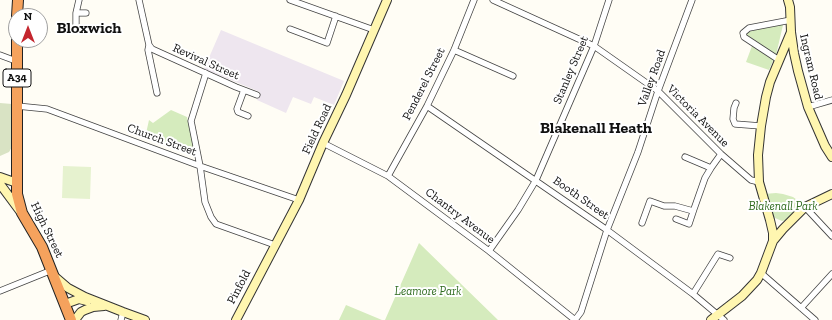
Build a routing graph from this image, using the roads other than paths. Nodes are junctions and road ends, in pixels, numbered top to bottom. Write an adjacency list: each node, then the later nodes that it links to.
1 (78, 0): 10 (street)
2 (139, 0): 18 (street)
3 (290, 0): 12 (street)
4 (387, 0): 16 (street, Field Road)
5 (474, 0): 21 (street, Penderel Street)
6 (493, 0): 19 (street, Victoria Avenue)
7 (609, 0): 19 (street, Stanley Street)
8 (692, 0): 29 (street, Valley Road)
9 (788, 0): 13 (street, Ingram Road)
10 (76, 13): 11 (street); 14 (street)
11 (86, 13)
12 (336, 16): 15 (street); 16 (street)
13 (791, 20): 17 (street, Ingram Road); 24 (street)
14 (76, 26)
15 (290, 30)
16 (374, 30): 41 (street, Field Road)
17 (791, 32): 22 (street, Ingram Road); 24 (street)
18 (149, 45): 26 (street, Revival Street); 30 (street)
19 (594, 46): 29 (street, Victoria Avenue); 49 (street, Stanley Street)
20 (17, 48): 25 (highway, High Street / A34)
21 (454, 50): 27 (street); 35 (street, Penderel Street)
22 (794, 53): 24 (street); 36 (street, Ingram Road)
23 (0, 55): 25 (street)
24 (780, 58): 39 (street)
25 (16, 61): 34 (highway, High Street / A34)
26 (206, 73): 28 (street, Revival Street); 45 (street)
27 (513, 76)
28 (244, 90): 31 (street, Revival Street); 37 (street)
29 (658, 91): 42 (street, Victoria Avenue); 62 (street, Valley Road)
30 (157, 93)
31 (257, 95)
32 (832, 100): 36 (street)
33 (736, 103): 38 (street)
34 (17, 106): 45 (street, Church Street); 51 (highway, High Street / A34)
35 (427, 106): 47 (street, Penderel Street); 49 (street, Booth Street)
36 (808, 107): 44 (street, Ingram Road)
37 (248, 116)
38 (735, 124): 39 (street); 40 (street)
39 (761, 126): 50 (street)
40 (729, 128)
41 (323, 144): 47 (street, Chantry Avenue); 54 (street, Field Road)
42 (721, 154): 46 (street); 50 (street, Victoria Avenue)
43 (685, 157): 46 (street)
44 (832, 157)
45 (200, 166): 54 (street, Church Street); 65 (street)
46 (711, 168): 56 (street)
47 (388, 176): 66 (street, Chantry Avenue)
48 (0, 177): 51 (street)
49 (536, 180): 62 (street, Booth Street); 66 (street, Stanley Street)
50 (759, 182): 58 (street)
51 (17, 183): 57 (highway, High Street / A34)
52 (0, 184): 57 (street)
53 (832, 194): 55 (street)
54 (299, 200): 65 (street, Field Road)
55 (805, 207): 61 (street); 63 (street)
56 (693, 211): 59 (street); 60 (street)
57 (22, 213): 69 (highway, High Street / A34)
58 (768, 215): 61 (street); 64 (street)
59 (676, 219)
60 (642, 223)
61 (788, 224): 64 (street)
62 (607, 230): 73 (street, Booth Street); 83 (street, Valley Road)
63 (832, 236)
64 (773, 241): 70 (street)
65 (275, 245): 68 (street, Field Road)
66 (489, 251): 83 (street, Chantry Avenue)
67 (730, 258): 73 (street)
68 (264, 265): 79 (street, Pinfold)
69 (53, 273): 72 (street); 74 (highway, A34); 75 (street, High Street)
70 (761, 273): 76 (street); 78 (street)
71 (832, 274): 76 (street)
72 (0, 291)
73 (693, 294): 78 (street, Booth Street)
74 (65, 304): 75 (street, High Street); 80 (highway, A34)
75 (105, 306): 77 (street, High Street); 81 (street, High Street)
76 (801, 308): 84 (street)
77 (122, 316): 82 (street, High Street)
78 (717, 318)
79 (239, 319)
80 (72, 320)
81 (75, 320)
82 (145, 320)
83 (575, 320)
84 (814, 320)

